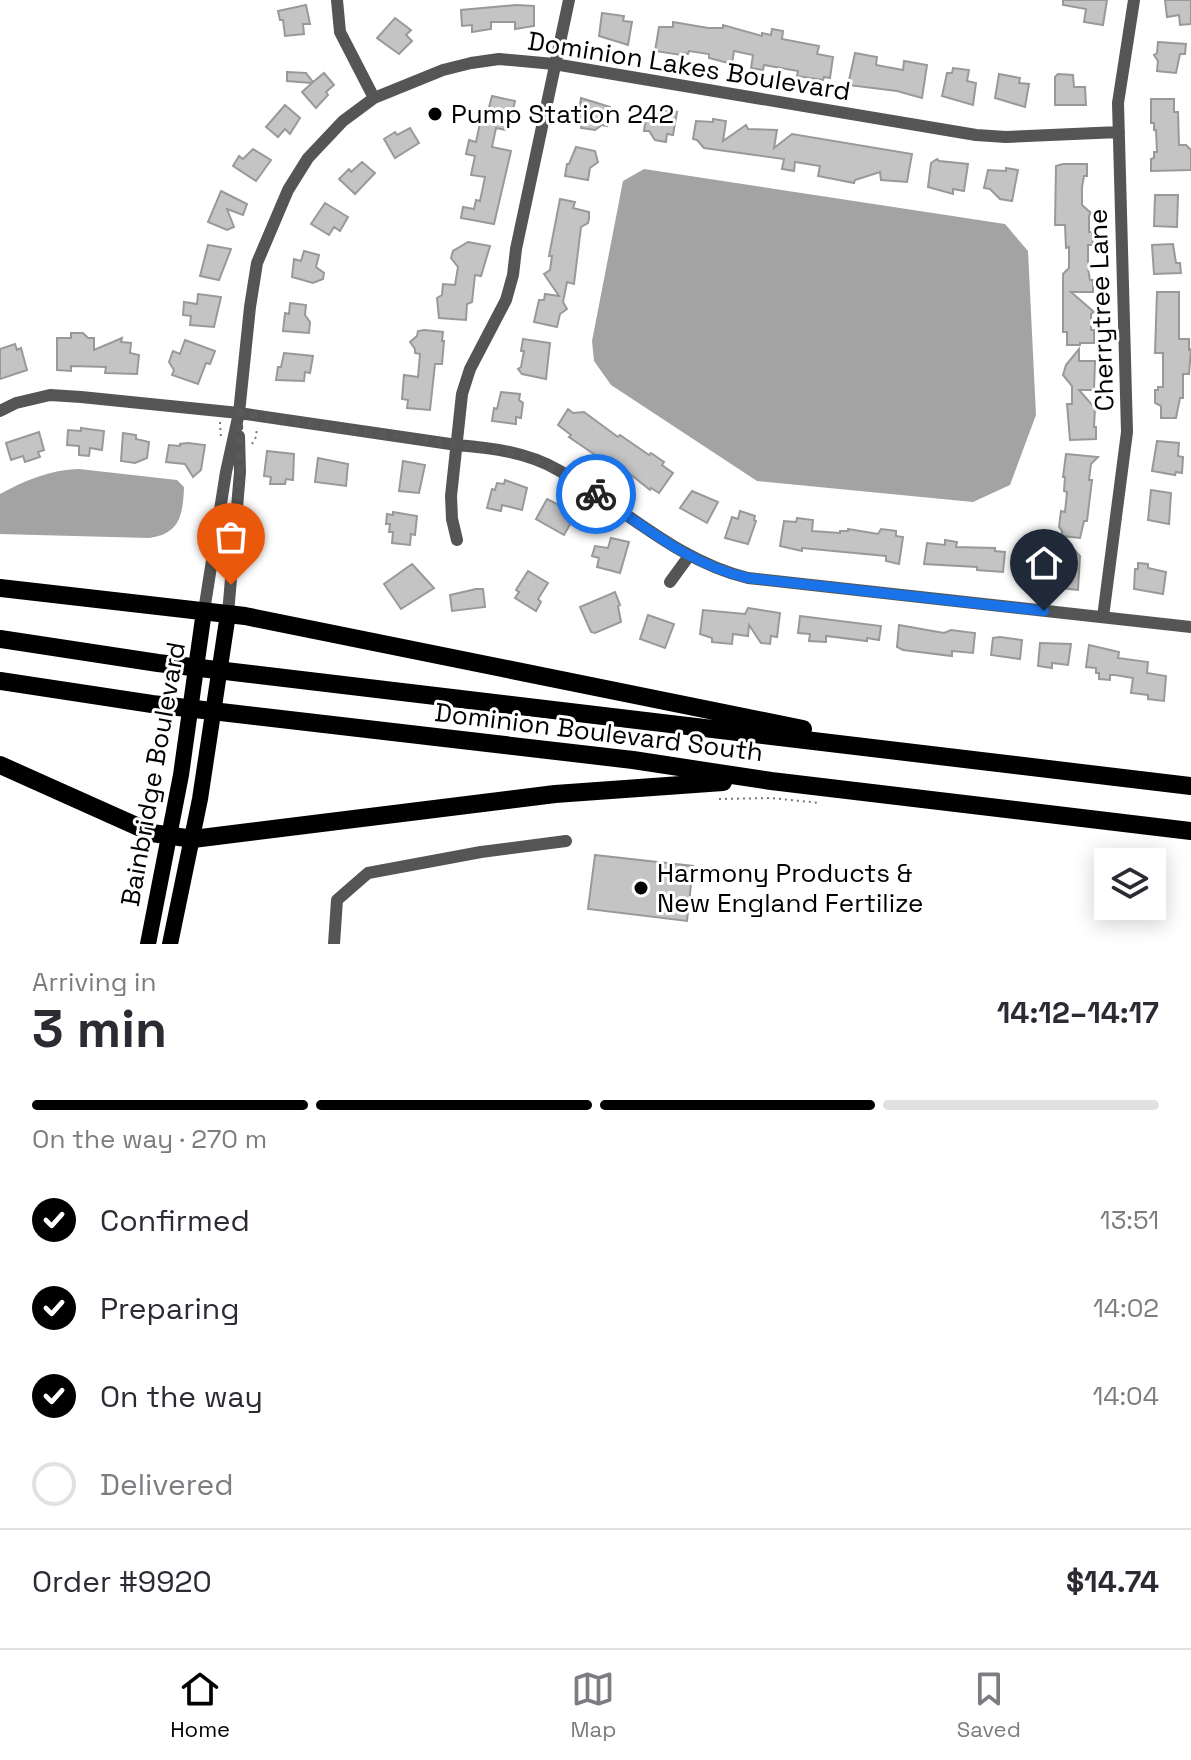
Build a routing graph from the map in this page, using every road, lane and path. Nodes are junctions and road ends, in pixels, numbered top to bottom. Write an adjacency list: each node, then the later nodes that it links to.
1 (337, 0): 5 (street)
2 (569, 0): 4 (street)
3 (1134, 0): 6 (street, Cherrytree Lane)
4 (554, 64): 5 (street, Dominion Lakes Boulevard); 6 (street, Dominion Lakes Boulevard); 9 (street)
5 (374, 98): 8 (street, Dominion Lakes Boulevard)
6 (1119, 132): 16 (street, Cherrytree Lane)
7 (0, 411): 8 (street)
8 (239, 413): 9 (street); 14 (street, Dominion Lakes Boulevard); 15 (street, Dominion Lakes Boulevard)
9 (457, 445): 10 (street); 11 (street)
10 (457, 540)
11 (689, 556): 12 (street); 16 (street)
12 (670, 582)
13 (0, 588): 14 (highway)
14 (204, 611): 15 (highway); 25 (main road, Bainbridge Boulevard)
15 (228, 614): 20 (highway); 26 (main road, Bainbridge Boulevard)
16 (1103, 617): 17 (street)
17 (1191, 627)
18 (0, 639): 20 (highway, Dominion Boulevard South)
19 (0, 681): 22 (highway, Dominion Boulevard South)
20 (935, 755): 23 (highway, Dominion Boulevard South)
21 (0, 765): 25 (highway)
22 (766, 781): 24 (highway, Dominion Boulevard South); 26 (highway)
23 (1191, 786)
24 (1191, 831)
25 (169, 837): 26 (highway); 28 (main road, Bainbridge Boulevard)
26 (193, 839): 29 (main road, Bainbridge Boulevard)
27 (566, 841): 30 (street)
28 (148, 944)
29 (170, 944)
30 (334, 944)

